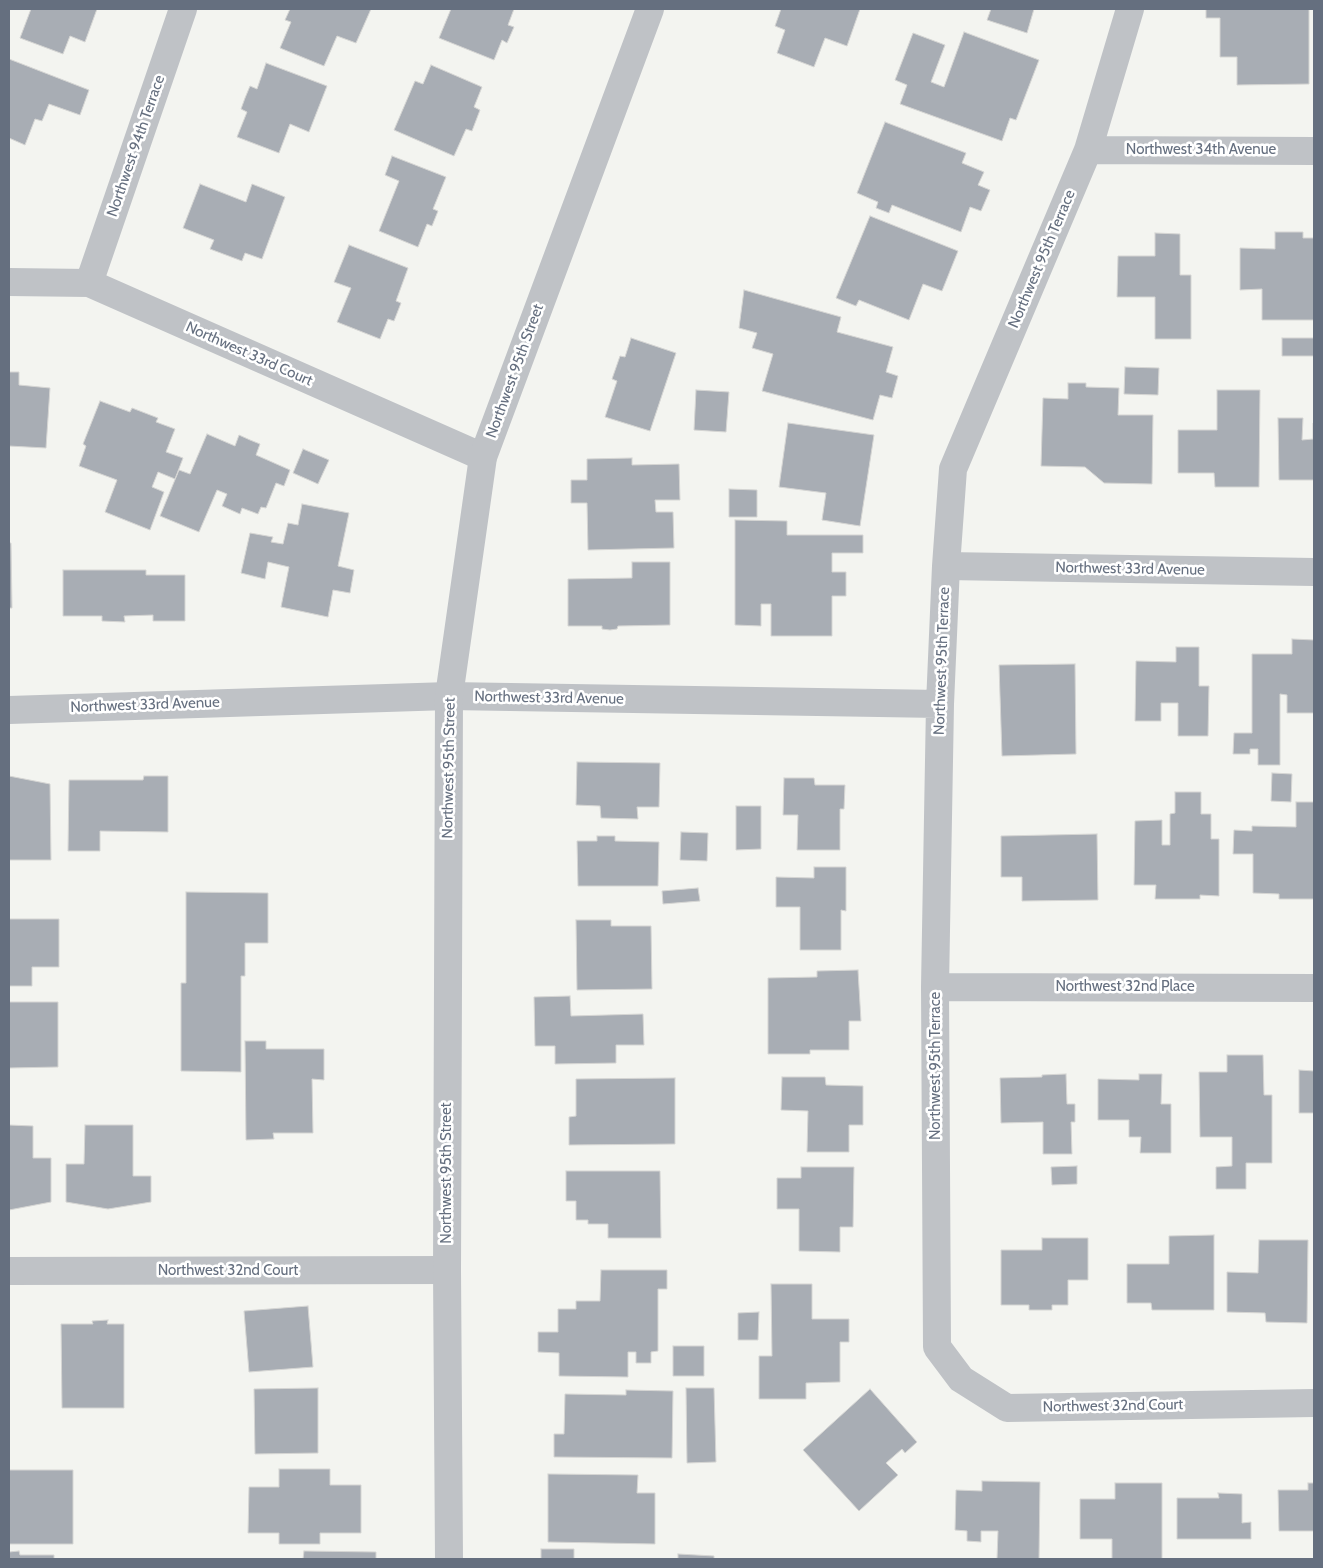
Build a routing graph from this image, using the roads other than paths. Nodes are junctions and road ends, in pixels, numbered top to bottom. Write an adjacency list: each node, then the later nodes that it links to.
1 (183, 9): 7 (street, Northwest 94th Terrace)
2 (650, 9): 8 (street, Northwest 95th Street)
3 (1130, 9): 4 (street, Northwest 95th Terrace)
4 (1088, 150): 5 (street, Northwest 34th Avenue); 9 (street, Northwest 95th Terrace)
5 (1314, 151)
6 (9, 282): 7 (street, Northwest 33rd Court)
7 (89, 283): 8 (street, Northwest 33rd Court)
8 (483, 457): 11 (street, Northwest 95th Street)
9 (946, 566): 10 (street, Northwest 33rd Avenue); 12 (street, Northwest 95th Terrace)
10 (1314, 572)
11 (449, 696): 12 (street, Northwest 33rd Avenue); 13 (street, Northwest 33rd Avenue); 16 (street, Northwest 95th Street)
12 (940, 704): 14 (street, Northwest 95th Terrace)
13 (9, 710)
14 (935, 987): 15 (street, Northwest 32nd Place); 18 (street, Northwest 95th Terrace)
15 (1314, 988)
16 (447, 1270): 17 (street, Northwest 32nd Court); 20 (street, Northwest 95th Street)
17 (9, 1271)
18 (937, 1347): 19 (street, Northwest 32nd Court)
19 (1314, 1403)
20 (450, 1559)

